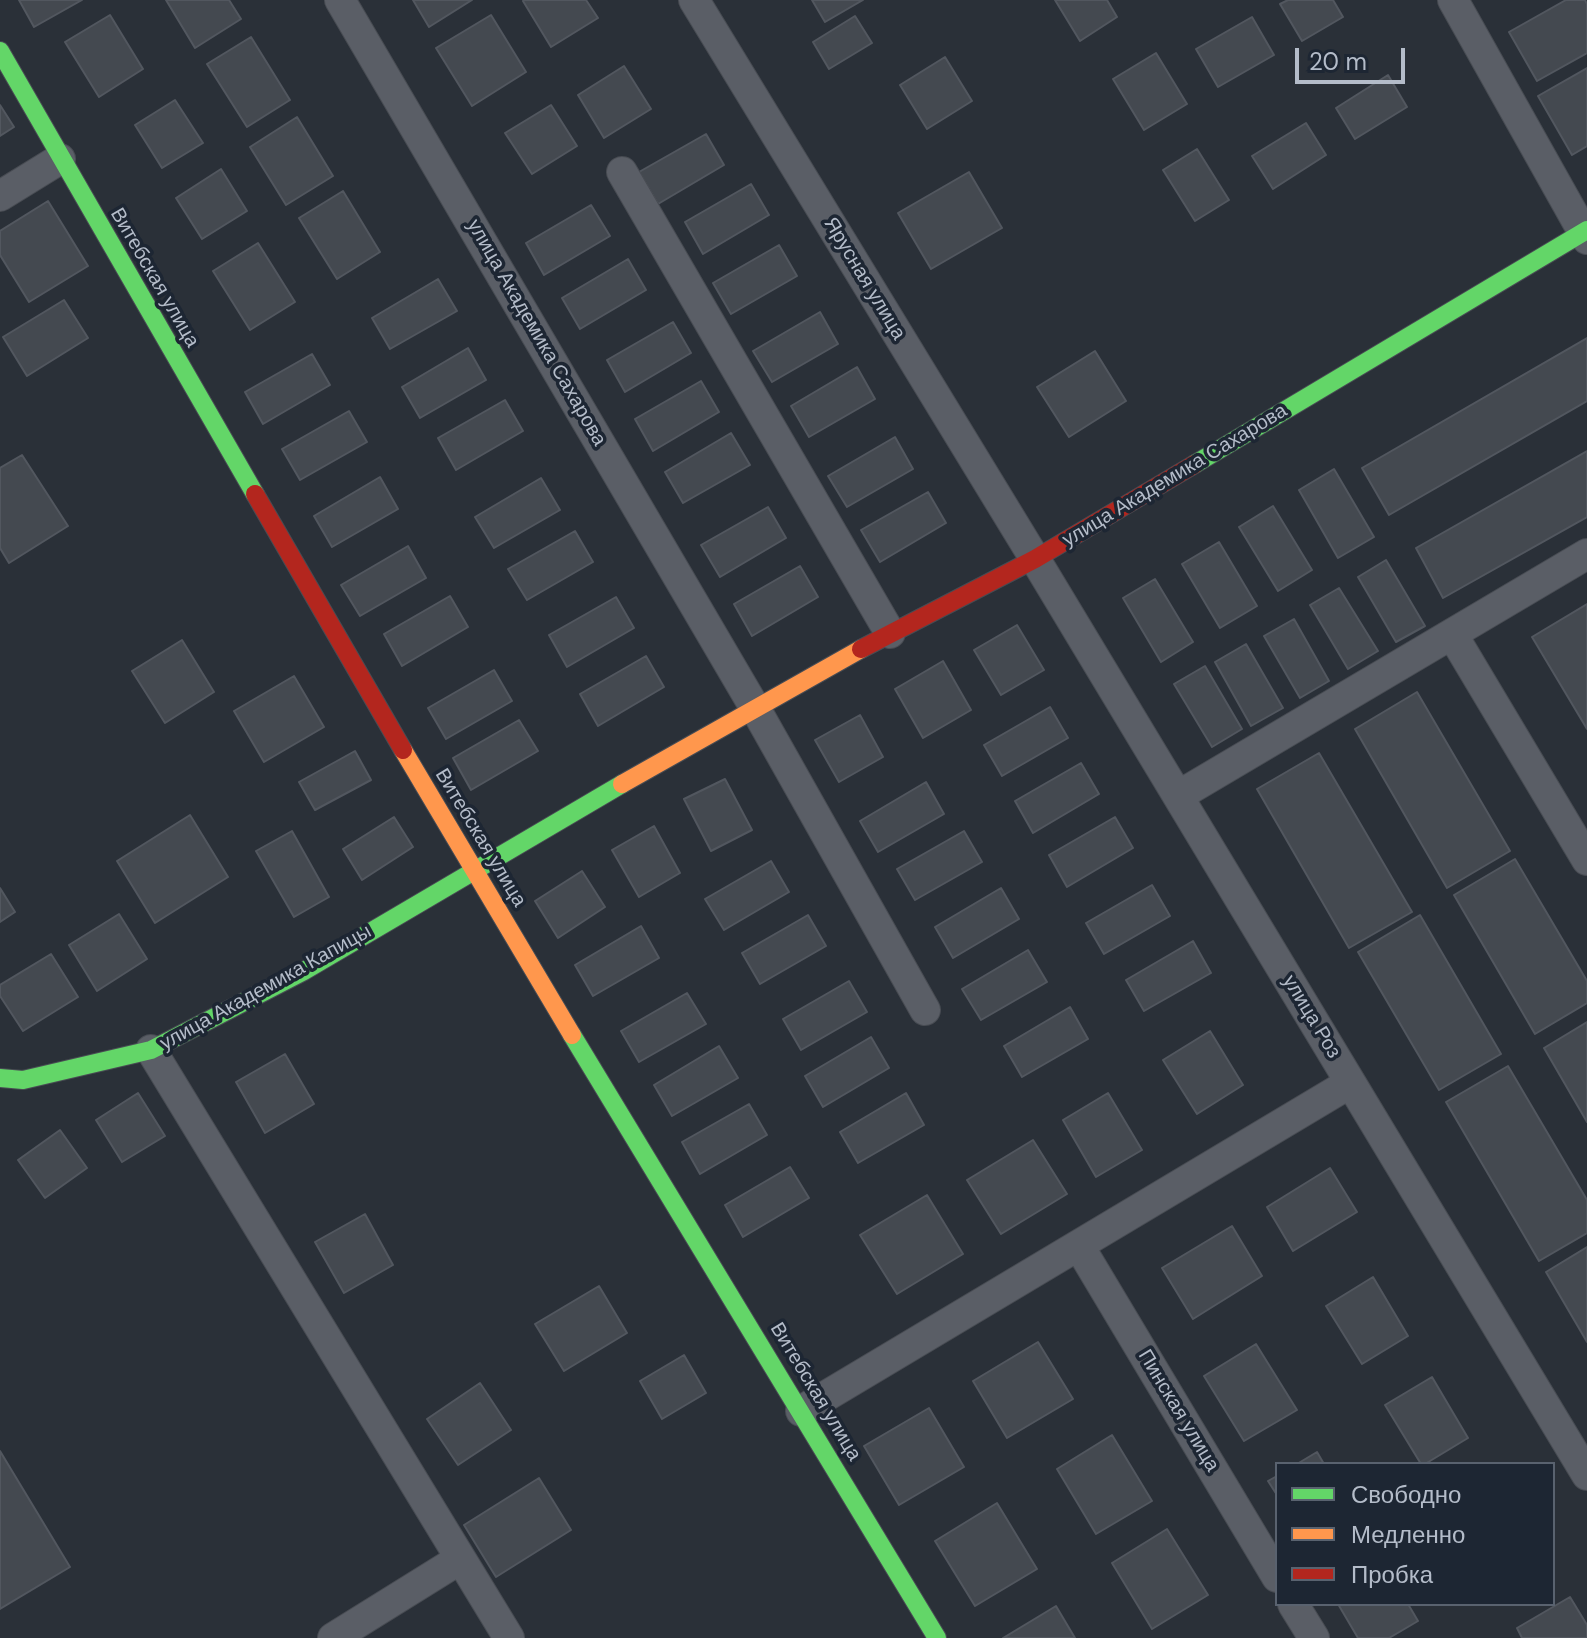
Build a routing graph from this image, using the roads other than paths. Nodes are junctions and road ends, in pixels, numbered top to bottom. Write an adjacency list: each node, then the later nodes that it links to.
1 (340, 0): 13 (street, улица Академика Сахарова)
2 (694, 0): 10 (street, Ярусная улица)
3 (1453, 0): 8 (street)
4 (0, 51): 5 (street, Витебская улица)
5 (60, 159): 7 (street); 16 (street, Витебская улица)
6 (622, 172): 11 (street)
7 (0, 196)
8 (1586, 234): 10 (street, улица Академика Сахарова)
9 (1587, 554): 12 (street)
10 (1035, 559): 11 (street, улица Академика Сахарова); 14 (street, улица Роз)
11 (890, 633): 13 (street, улица Академика Сахарова)
12 (1452, 634): 14 (street); 15 (street)
13 (755, 708): 16 (street, улица Академика Сахарова); 17 (street, улица Академика Сахарова)
14 (1178, 796): 20 (street, улица Роз)
15 (1587, 860)
16 (472, 870): 18 (street, улица Академика Капицы); 22 (street, Витебская улица)
17 (925, 1010)
18 (151, 1050): 19 (street, улица Академика Капицы); 24 (street)
19 (0, 1078)
20 (1350, 1083): 21 (street); 23 (street, улица Роз)
21 (1079, 1246): 22 (street); 25 (street, Пинская улица)
22 (801, 1411): 29 (street, Витебская улица)
23 (1587, 1475)
24 (460, 1559): 27 (street); 28 (street)
25 (1275, 1574)
26 (1294, 1606): 30 (street)
27 (333, 1638)
28 (509, 1638)
29 (937, 1638)
30 (1314, 1638)

